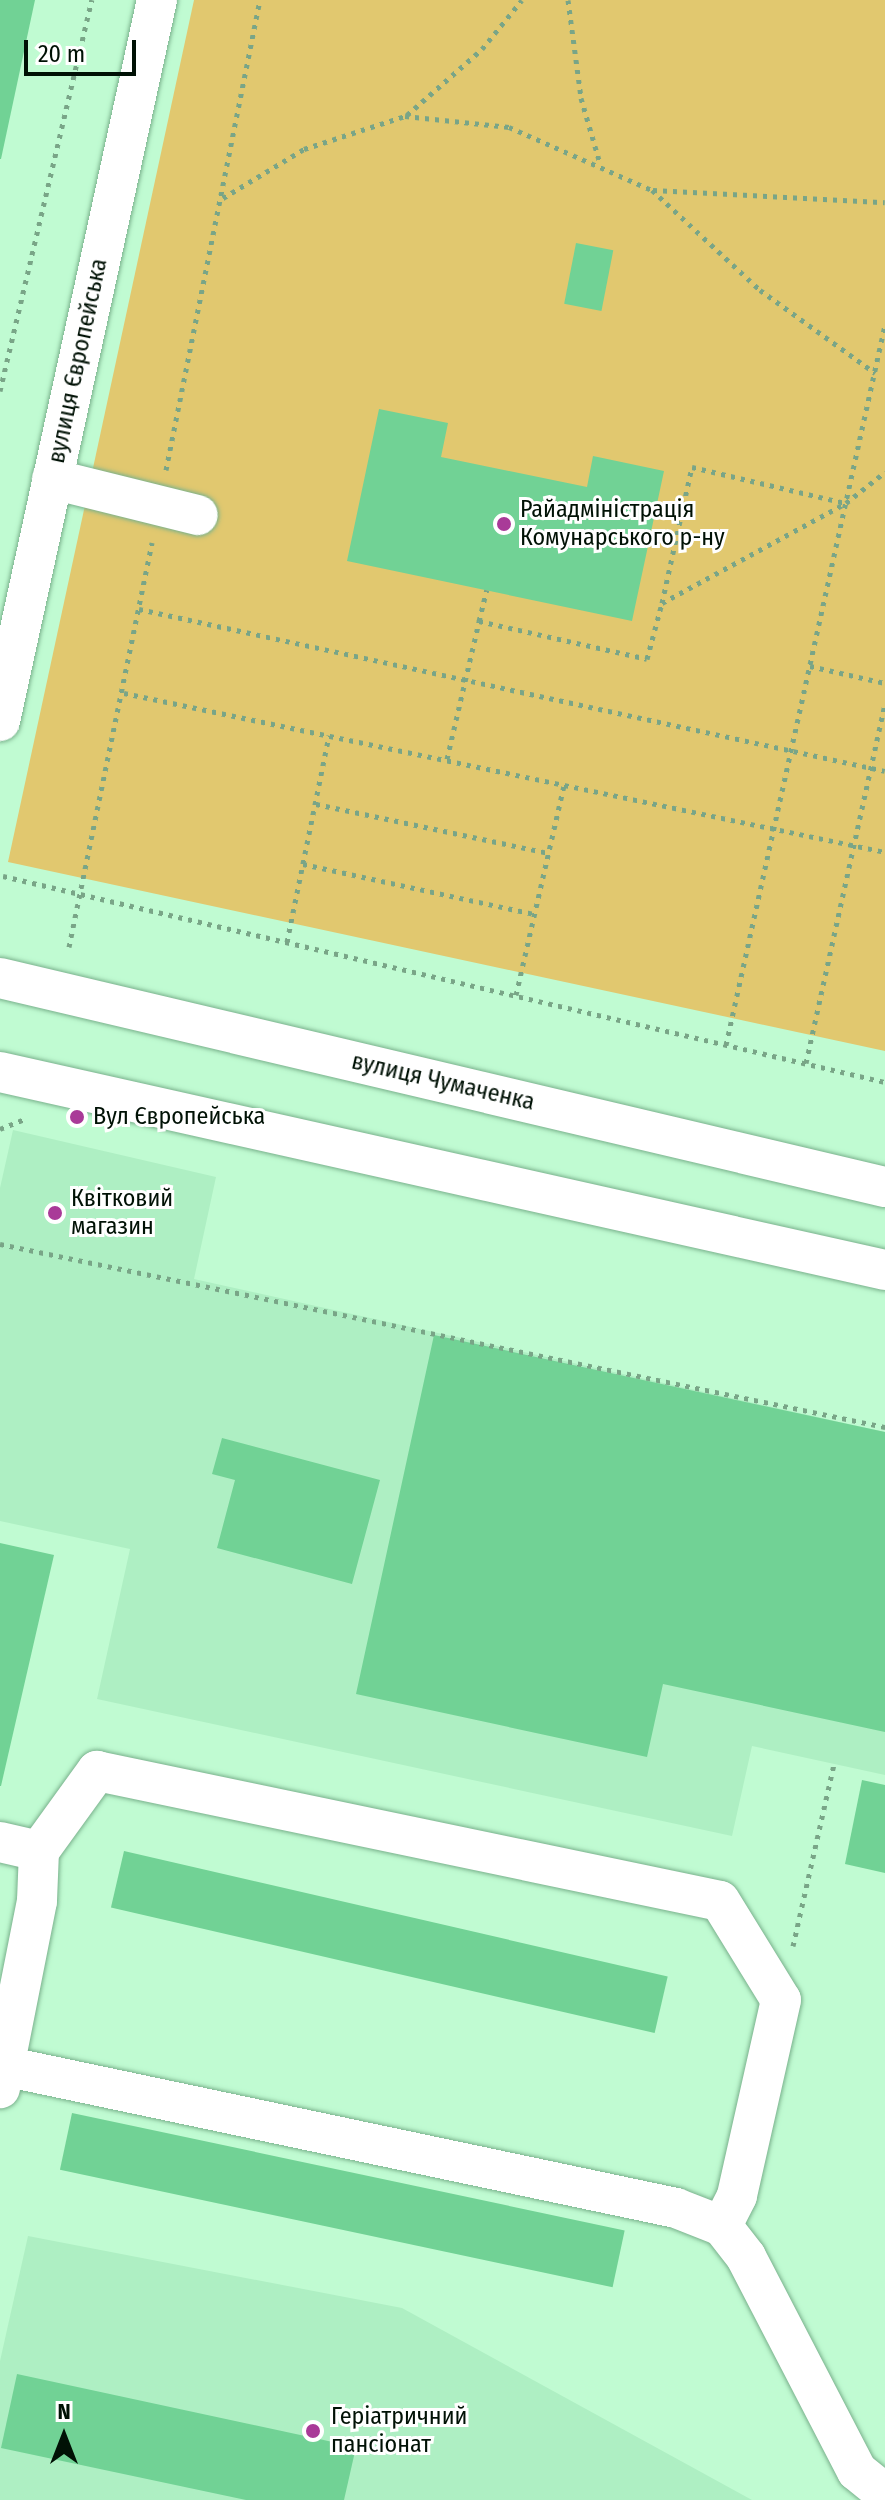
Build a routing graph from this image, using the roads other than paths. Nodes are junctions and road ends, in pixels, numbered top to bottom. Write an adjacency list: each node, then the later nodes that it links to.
1 (157, 0): 2 (street, вулиця Європейська)
2 (52, 479): 3 (street); 4 (street, вулиця Європейська)
3 (198, 515)
4 (0, 721)
5 (0, 978): 7 (street, вулиця Чумаченка)
6 (0, 1072): 8 (street)
7 (885, 1187)
8 (885, 1270)
9 (0, 1842): 10 (street)
10 (39, 1851): 11 (street); 12 (street)
11 (2, 2077): 12 (street)
12 (722, 2226): 13 (street)
13 (885, 2494)

